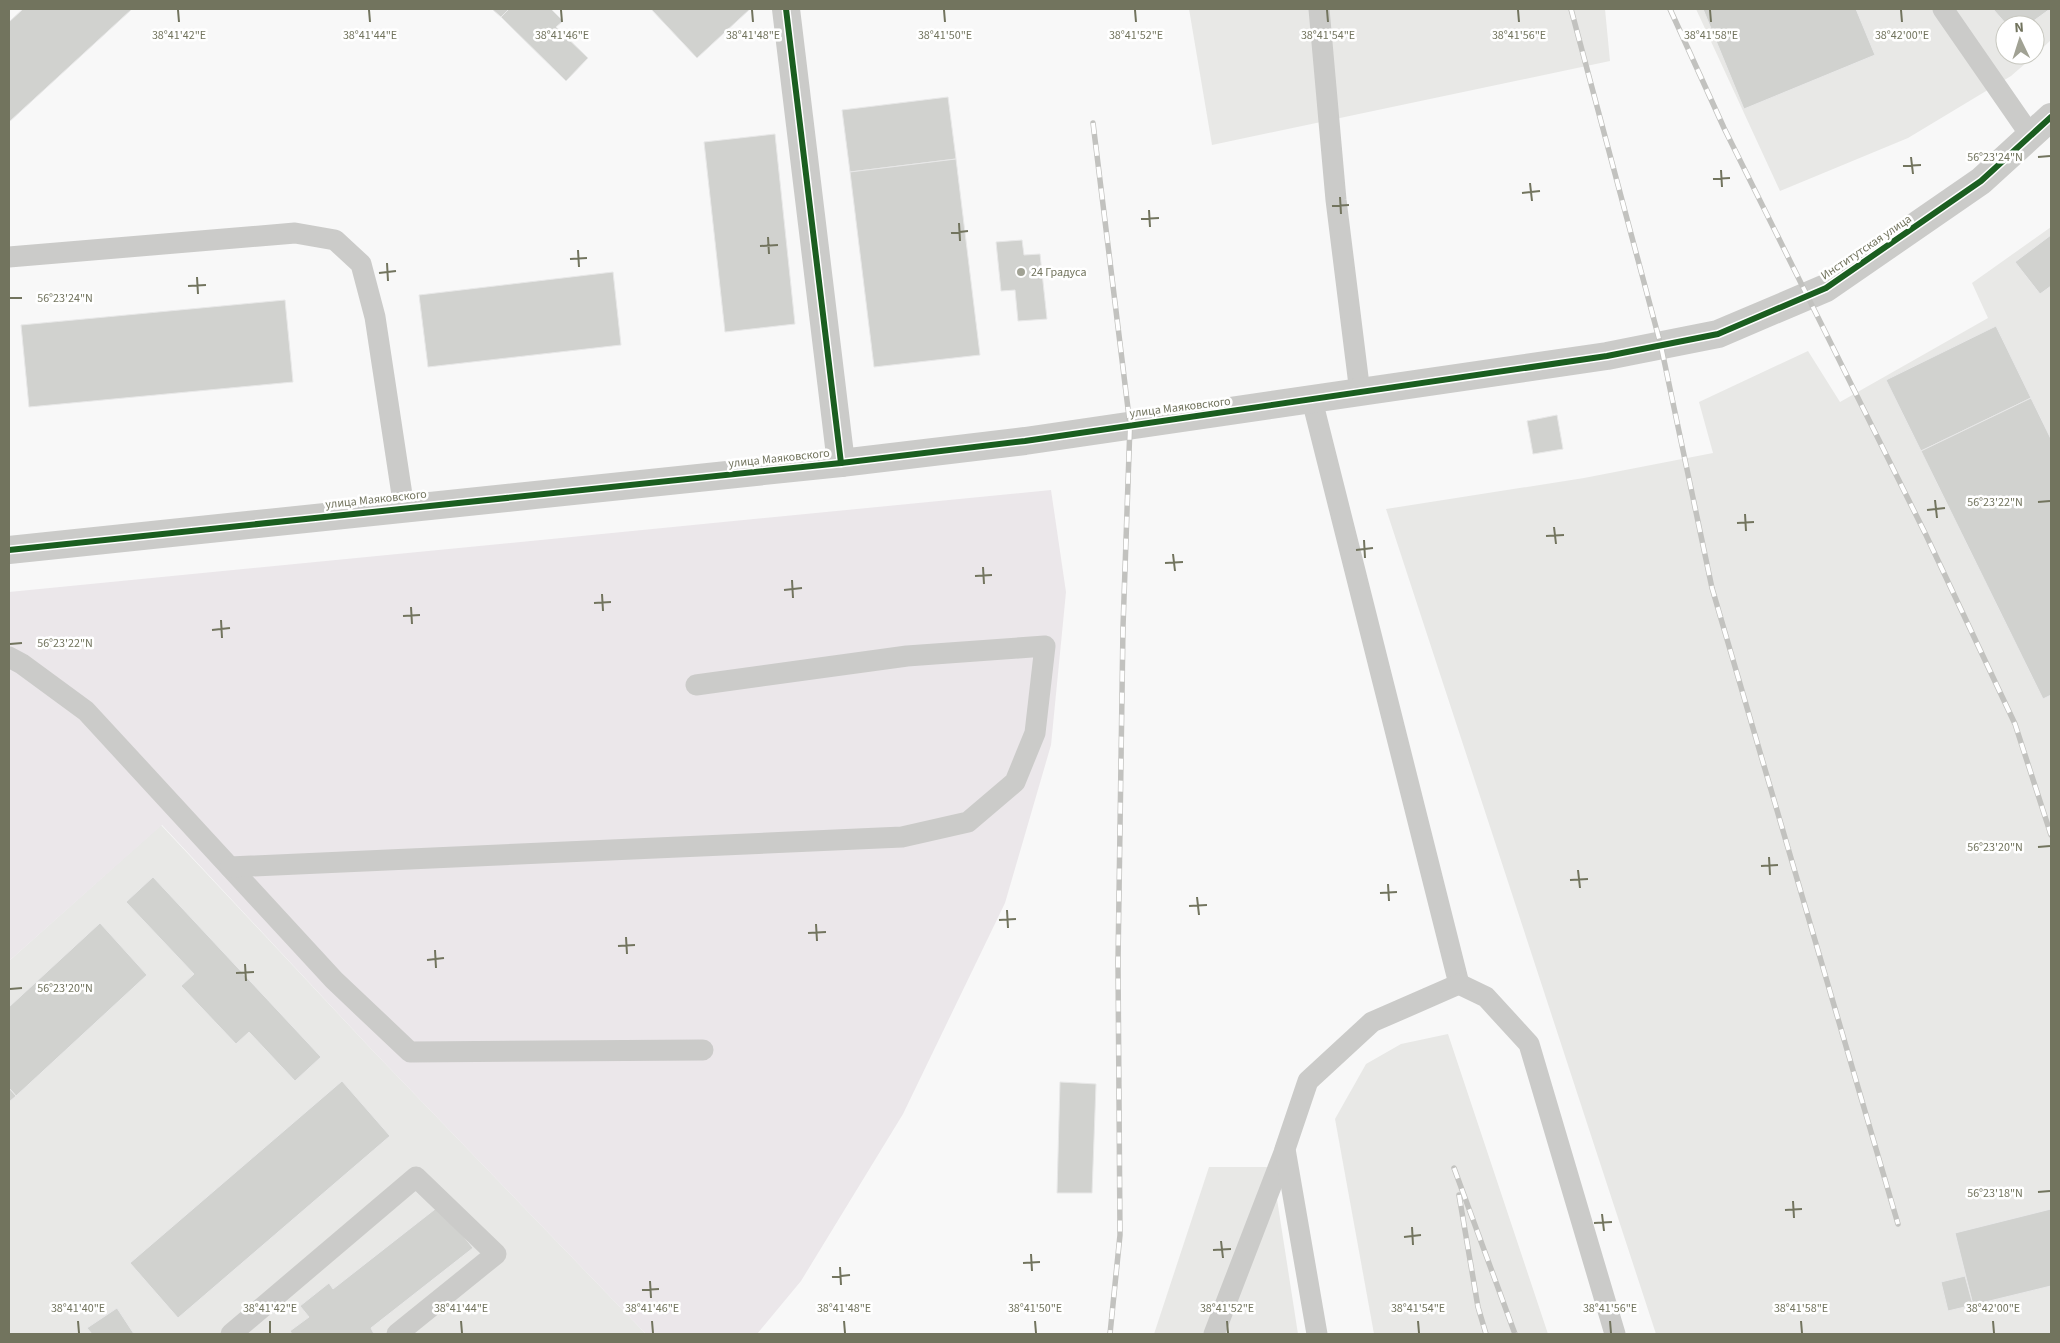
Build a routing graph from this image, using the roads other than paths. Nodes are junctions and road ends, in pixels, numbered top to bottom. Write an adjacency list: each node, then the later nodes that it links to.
1 (786, 9): 10 (street)
2 (1319, 9): 8 (lane)
3 (1943, 9): 5 (lane)
4 (2051, 118): 5 (street, Институтская улица)
5 (2031, 136): 7 (street, Институтская улица)
6 (9, 257): 11 (lane)
7 (1607, 356): 8 (street, улица Маяковского)
8 (1360, 393): 9 (street, улица Маяковского)
9 (1312, 400): 10 (street, улица Маяковского); 16 (lane)
10 (841, 464): 11 (street, улица Маяковского)
11 (404, 508): 12 (street, улица Маяковского)
12 (9, 550)
13 (9, 657): 15 (lane)
14 (696, 686): 15 (lane)
15 (230, 867): 17 (lane)
16 (1459, 984): 18 (lane); 23 (lane)
17 (703, 1050)
18 (1285, 1149): 21 (lane); 22 (lane)
19 (231, 1334): 20 (lane)
20 (397, 1334)
21 (1214, 1334)
22 (1317, 1334)
23 (1615, 1334)

